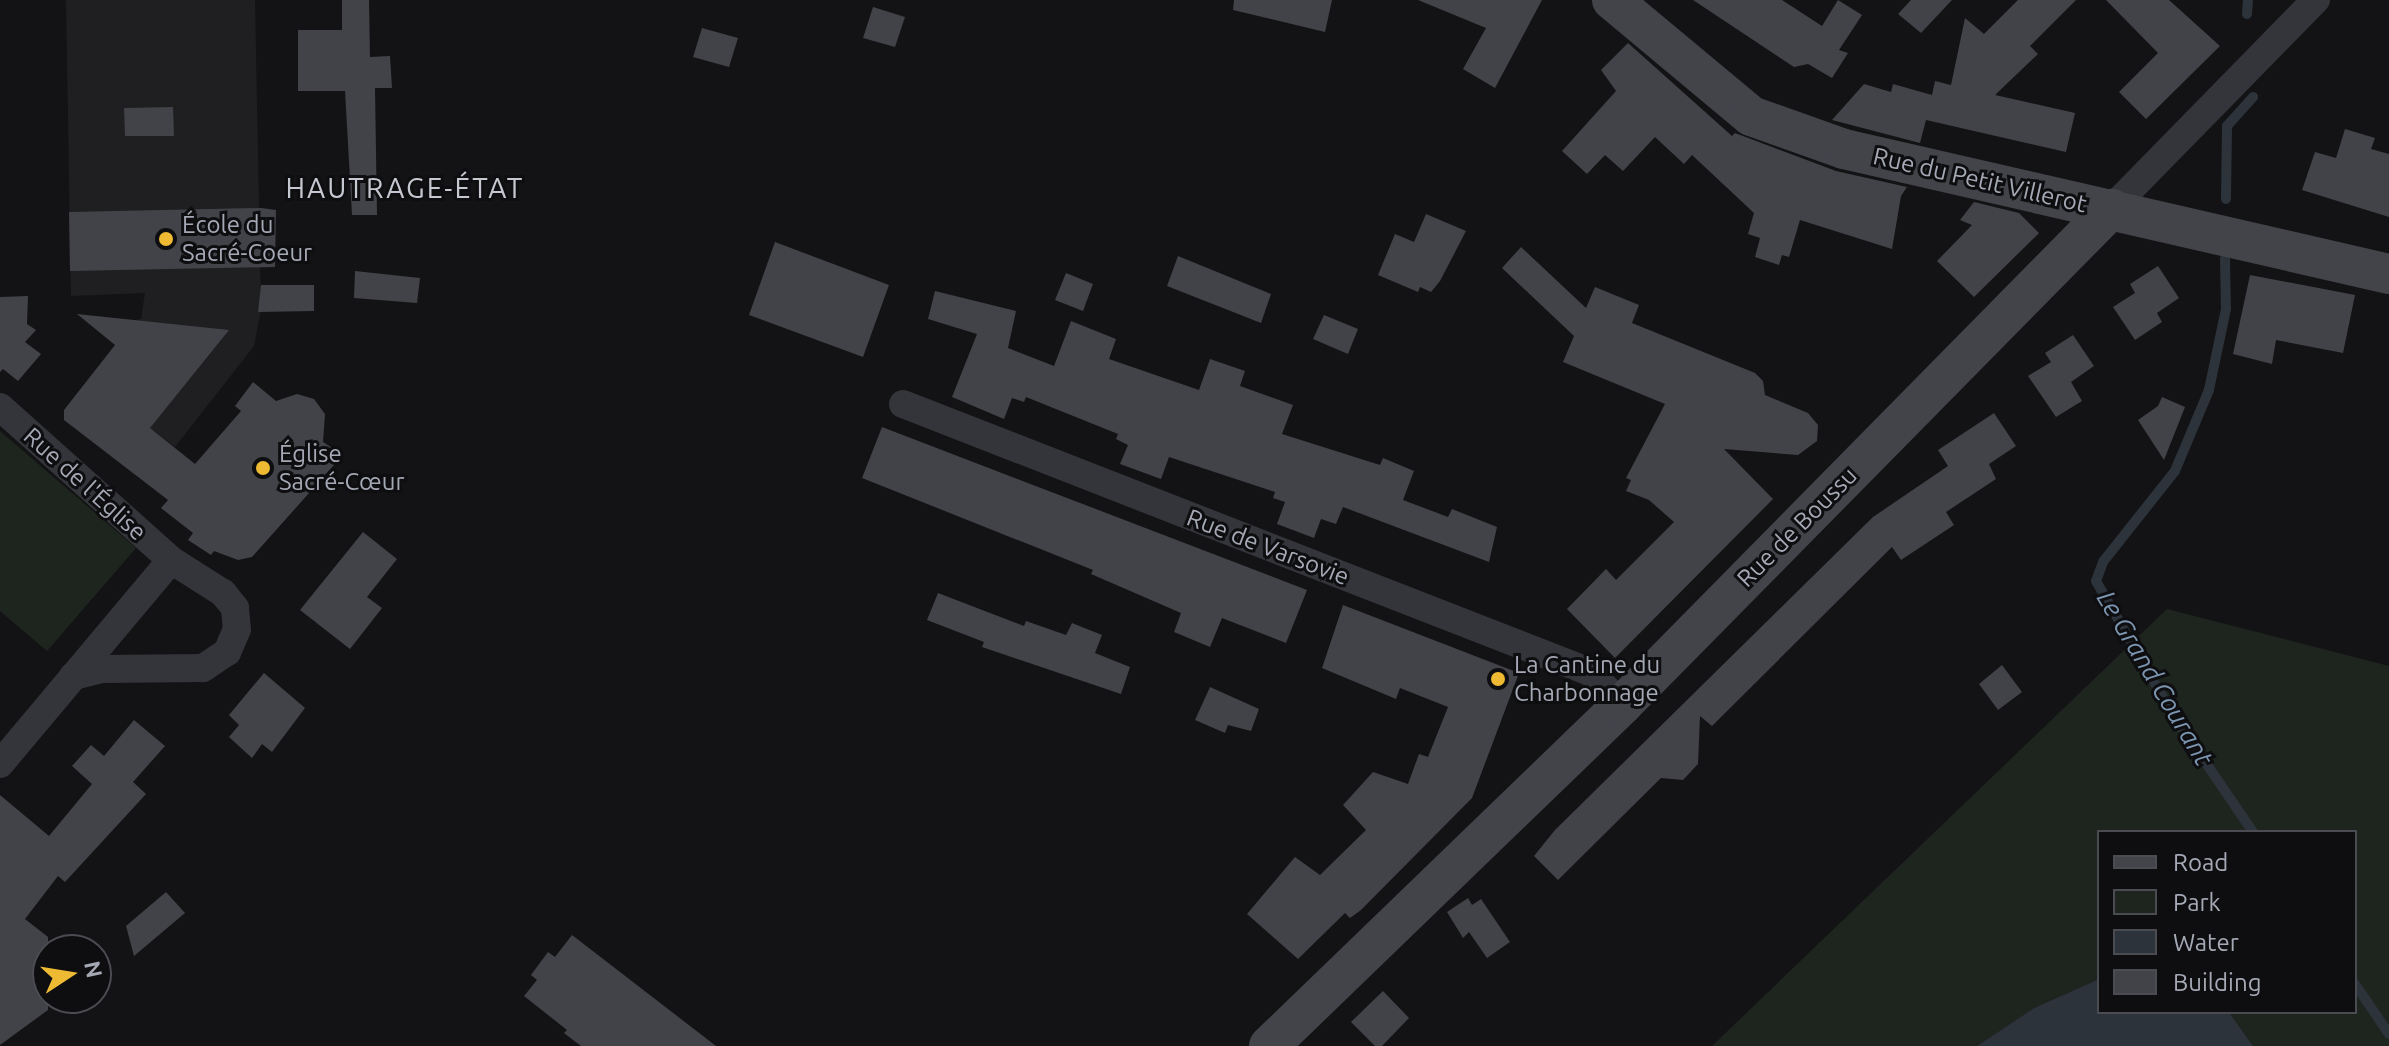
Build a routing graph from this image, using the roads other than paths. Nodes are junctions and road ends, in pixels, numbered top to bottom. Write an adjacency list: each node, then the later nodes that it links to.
1 (1612, 0): 3 (street, Rue du Petit Villerot)
2 (2316, 0): 3 (street, Rue de Boussu)
3 (2111, 209): 4 (street, Rue du Petit Villerot); 9 (street, Rue de Boussu)
4 (2389, 274)
5 (903, 404): 9 (street, Rue de Varsovie)
6 (0, 407): 7 (street, Rue de l'Église)
7 (171, 560): 8 (street); 8 (street, Rue de l'Église)
8 (73, 676): 10 (street)
9 (1622, 705): 11 (street, Rue de Boussu)
10 (0, 764)
11 (1269, 1046)

